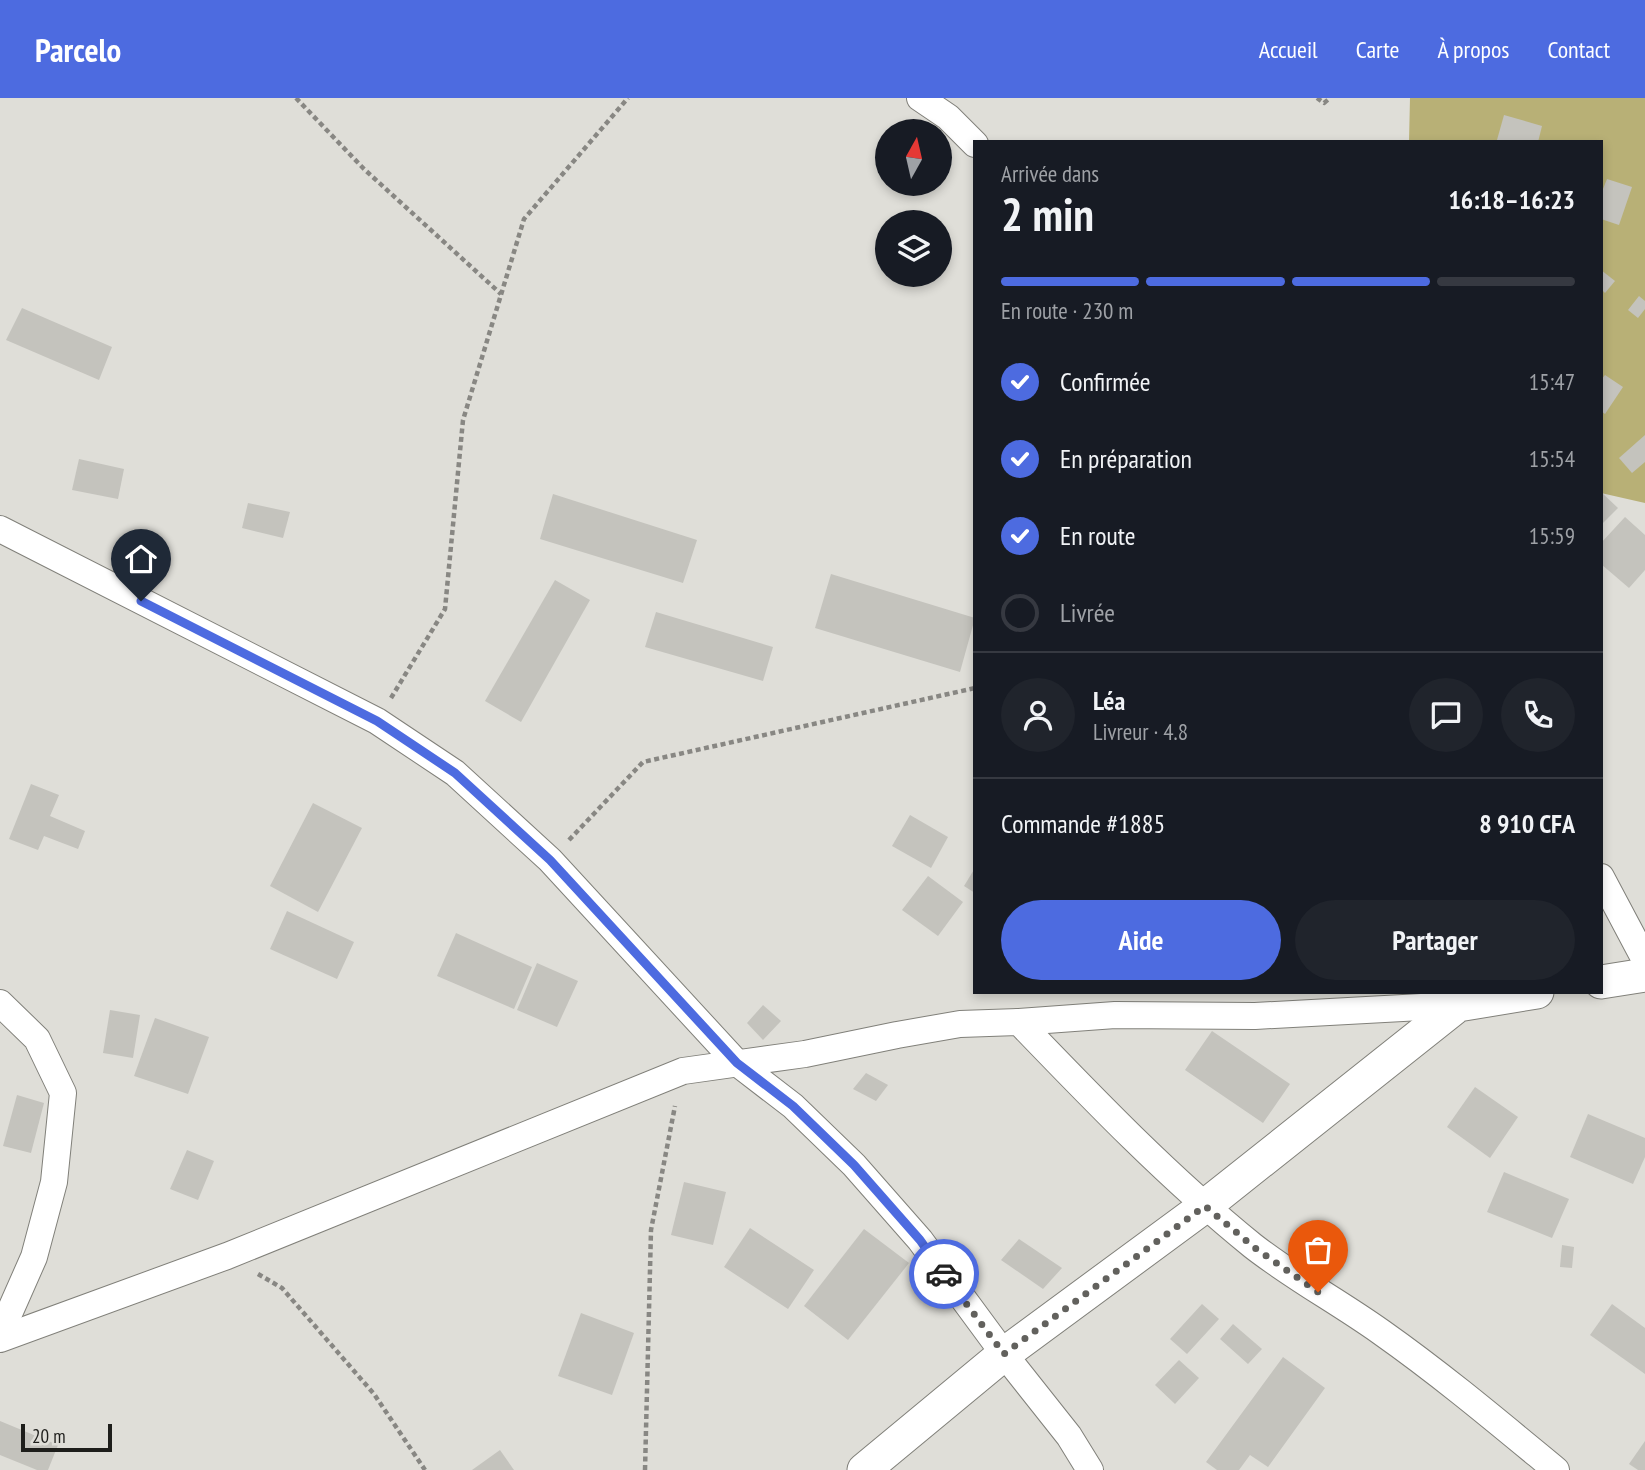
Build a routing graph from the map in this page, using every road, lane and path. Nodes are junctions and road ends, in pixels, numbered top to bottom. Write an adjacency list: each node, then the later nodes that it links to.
1 (296, 98): 8 (path)
2 (628, 98): 8 (path)
3 (920, 98): 6 (street)
4 (1317, 98): 5 (path)
5 (1330, 98)
6 (956, 107): 7 (street)
7 (973, 140)
8 (501, 294): 11 (path)
9 (0, 529): 11 (street)
10 (973, 688): 12 (path)
11 (377, 721): 12 (street)
12 (550, 860): 21 (street)
13 (1603, 881): 14 (street)
14 (1645, 960)
15 (1645, 975): 16 (street)
16 (1603, 982)
17 (1512, 994): 18 (street)
18 (1463, 998): 20 (street); 23 (street)
19 (0, 1003): 25 (street)
20 (1019, 1022): 21 (street); 23 (street)
21 (737, 1063): 22 (street); 26 (street)
22 (683, 1070): 24 (street); 28 (path)
23 (1205, 1206): 26 (street); 31 (street)
24 (227, 1256): 25 (street); 27 (path)
25 (0, 1337)
26 (1004, 1354): 29 (street); 30 (street)
27 (425, 1470)
28 (645, 1470)
29 (863, 1470)
30 (1090, 1470)
31 (1556, 1470)

